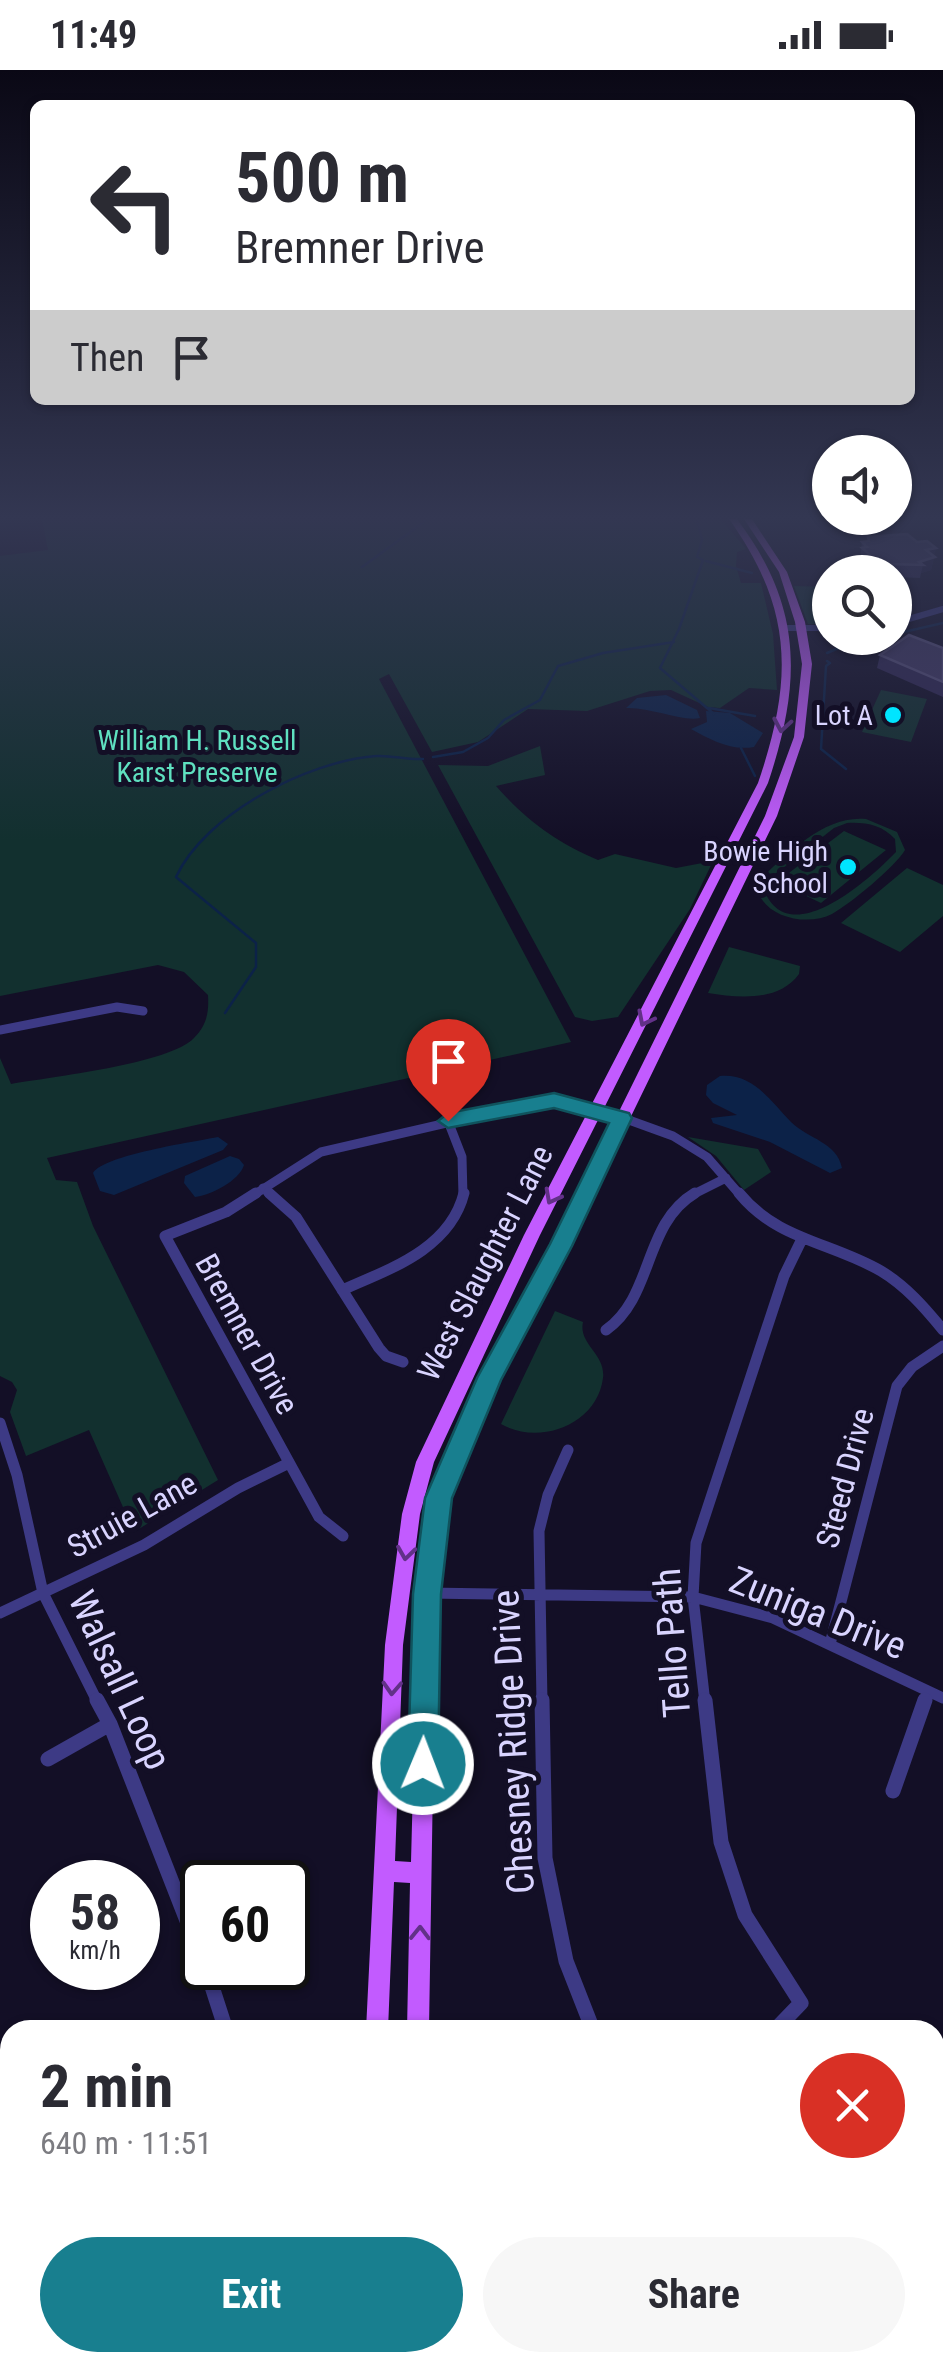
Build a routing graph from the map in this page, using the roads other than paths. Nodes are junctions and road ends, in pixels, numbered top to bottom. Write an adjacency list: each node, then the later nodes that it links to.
1 (786, 628): 2 (street); 4 (main road, West Slaughter Lane, one-way to 4)
2 (801, 628): 3 (street); 5 (main road, West Slaughter Lane)
3 (812, 628)
4 (764, 783): 5 (main road); 8 (main road, West Slaughter Lane, one-way to 8)
5 (782, 786): 9 (main road, West Slaughter Lane)
6 (143, 1011): 7 (street)
7 (0, 1030)
8 (598, 1112): 9 (street, Bremner Drive); 10 (street, Bremner Drive); 19 (main road, West Slaughter Lane, one-way to 19)
9 (621, 1118): 11 (street, Bremner Drive); 20 (main road, West Slaughter Lane)
10 (448, 1121): 12 (street, Bremner Drive); 14 (street)
11 (726, 1178): 13 (street, Bremner Drive); 15 (street)
12 (264, 1188): 14 (street); 23 (street, Bremner Drive)
13 (802, 1239): 16 (street, Bremner Drive); 28 (street, Tello Path)
14 (342, 1290): 18 (street)
15 (606, 1330)
16 (943, 1330)
17 (943, 1346): 30 (street, Steed Drive)
18 (403, 1362)
19 (468, 1368): 20 (main road); 36 (main road, West Slaughter Lane, one-way to 36)
20 (490, 1378): 26 (main road, West Slaughter Lane)
21 (0, 1423): 25 (street, Walsall Loop)
22 (568, 1450): 27 (street, Chesney Ridge Drive)
23 (289, 1463): 24 (street, Bremner Drive); 25 (street, Struie Lane)
24 (343, 1536)
25 (43, 1593): 29 (street, Struie Lane); 33 (street, Walsall Loop)
26 (427, 1594): 27 (street, Zuniga Drive); 37 (main road, West Slaughter Lane)
27 (538, 1594): 28 (street, Zuniga Drive); 43 (street, Chesney Ridge Drive)
28 (693, 1596): 30 (street, Zuniga Drive); 44 (street, Tello Path)
29 (0, 1613)
30 (830, 1644): 31 (street, Zuniga Drive)
31 (928, 1690): 32 (street, Zuniga Drive); 35 (street)
32 (943, 1698)
33 (110, 1724): 34 (street); 38 (street, Walsall Loop)
34 (48, 1759)
35 (893, 1790)
36 (383, 1871): 37 (main road); 41 (main road, West Slaughter Lane)
37 (421, 1872): 42 (main road, West Slaughter Lane, one-way to 37)
38 (180, 1903)
39 (213, 1990): 40 (street)
40 (223, 2020)
41 (377, 2020)
42 (418, 2020)
43 (589, 2020)
44 (785, 2020)

